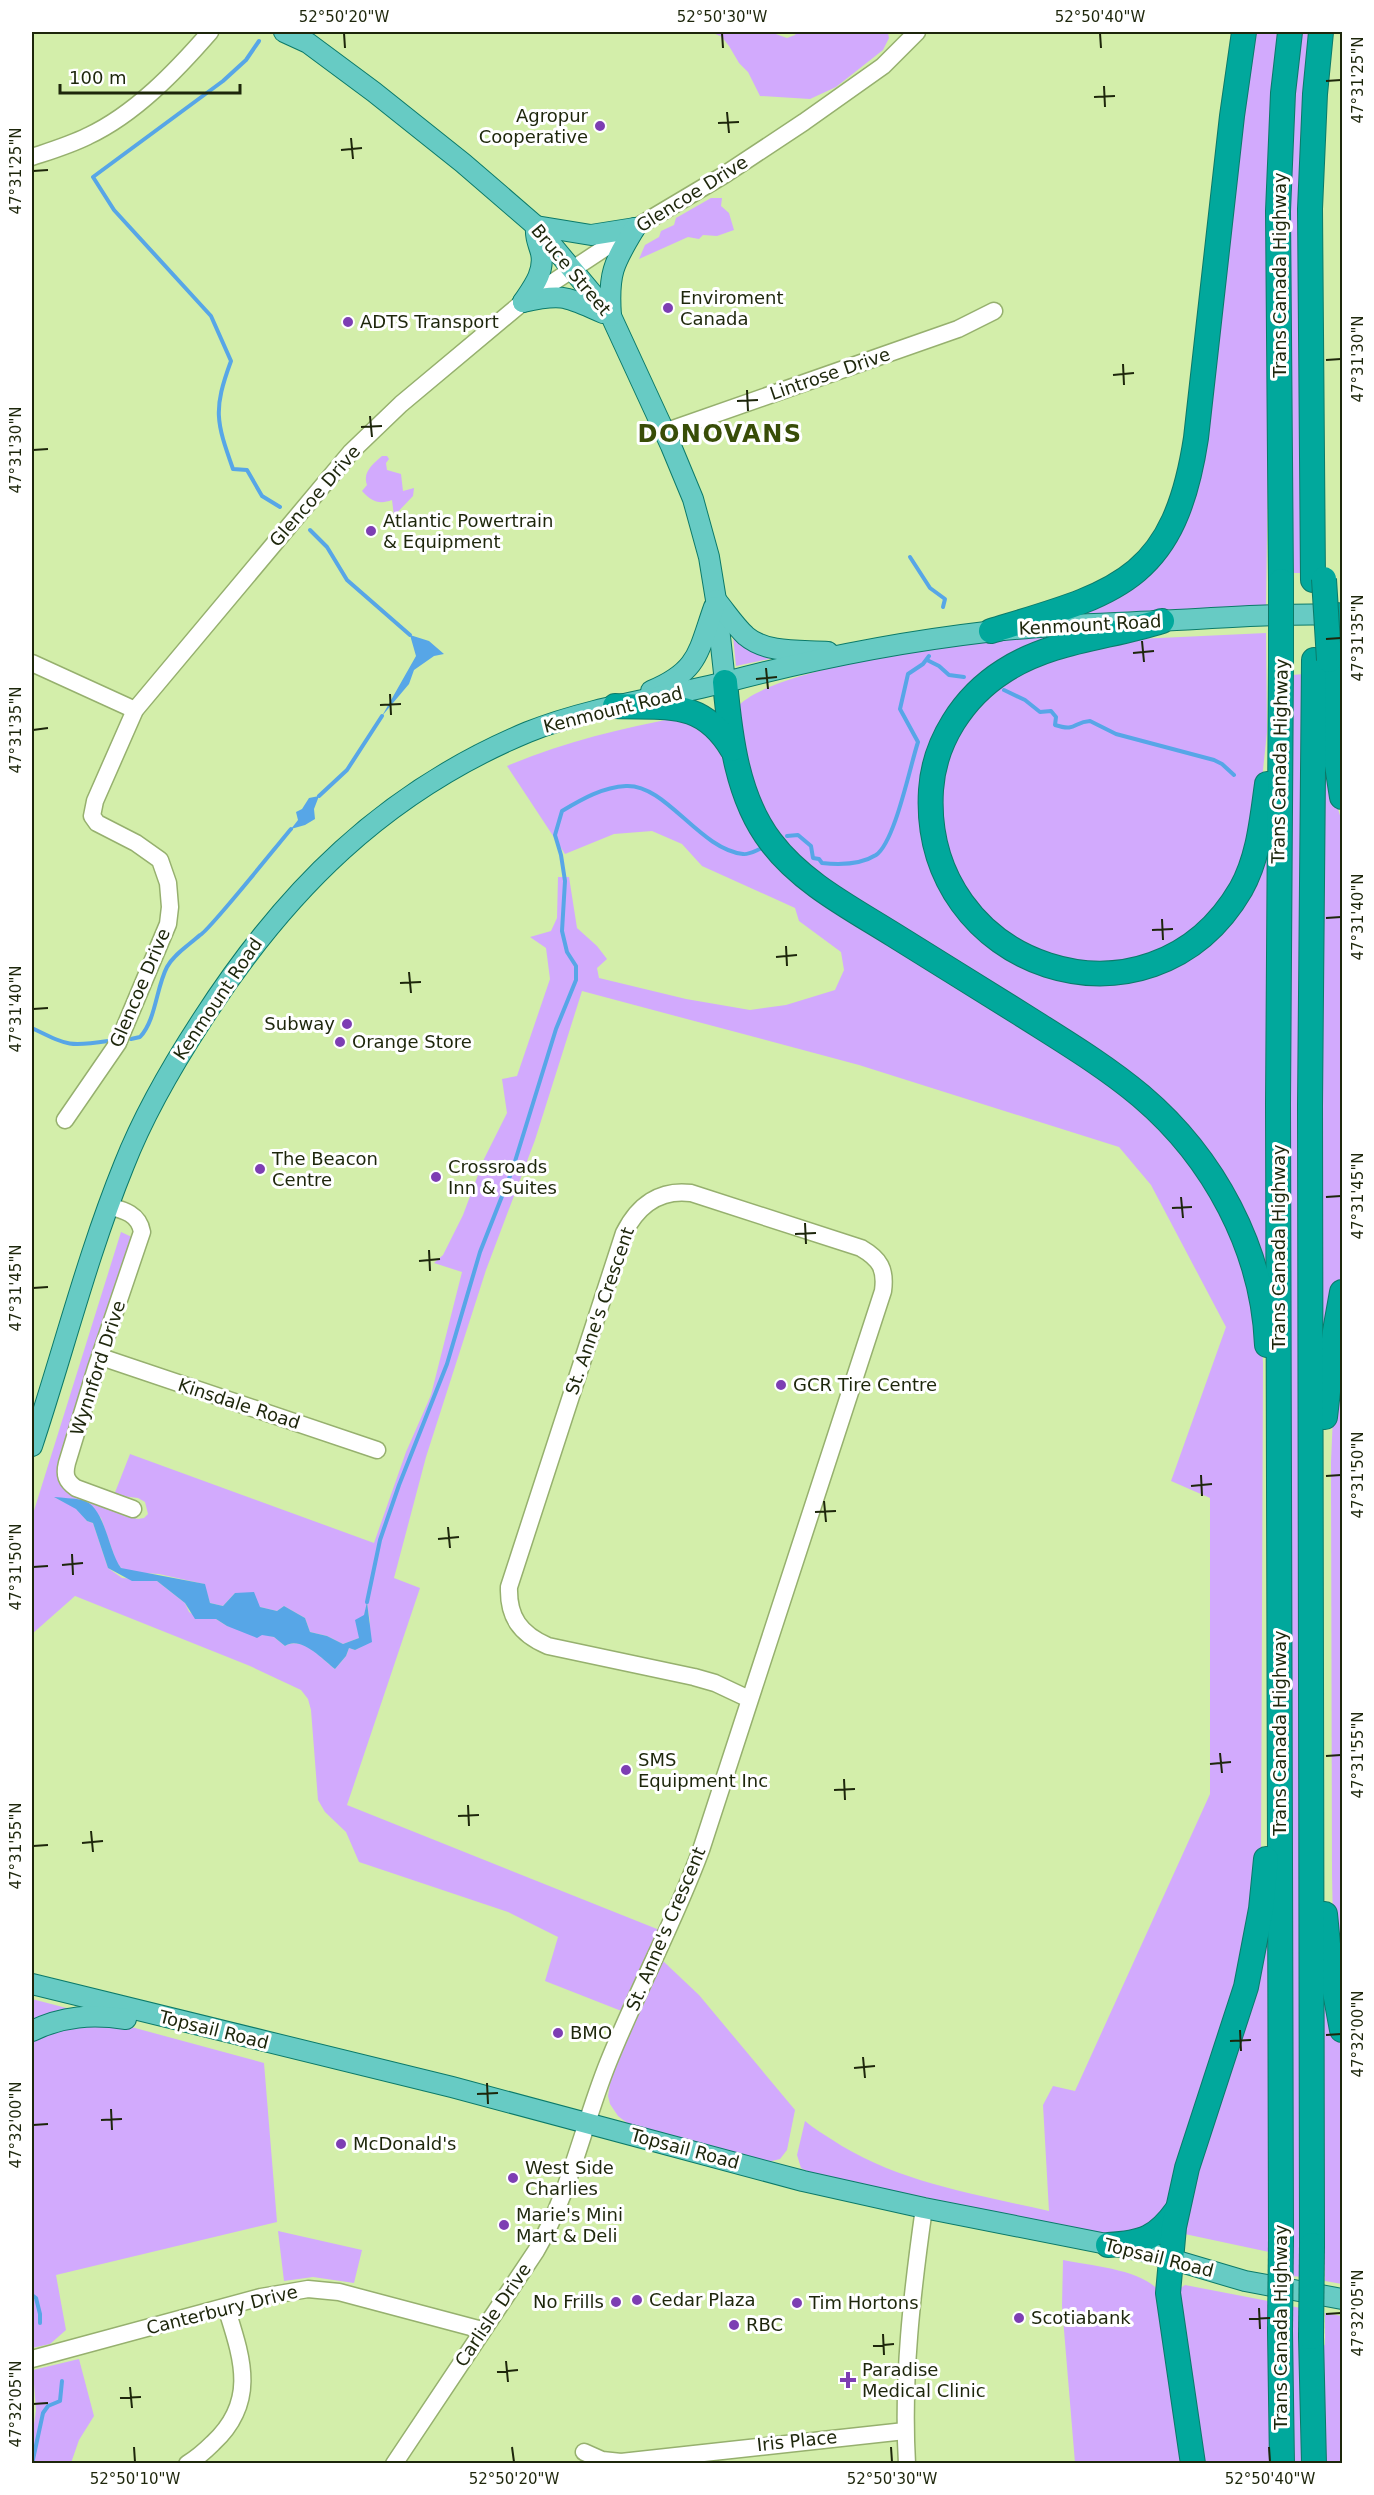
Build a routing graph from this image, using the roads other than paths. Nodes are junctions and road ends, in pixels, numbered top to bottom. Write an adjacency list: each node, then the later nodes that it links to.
1 (210, 32): 8 (street)
2 (284, 32): 7 (main road, Bruce Street)
3 (917, 32): 10 (street, Glencoe Drive)
4 (1244, 32): 19 (highway)
5 (1290, 32): 23 (highway, Trans Canada Highway, bridge)
6 (1321, 32): 21 (highway, Trans Canada Highway)
7 (306, 37): 9 (main road, Bruce Street)
8 (32, 157)
9 (537, 226): 10 (main road); 11 (main road, Bruce Street); 12 (main road)
10 (635, 228): 11 (street, Glencoe Drive); 14 (main road)
11 (572, 271): 12 (street, Glencoe Drive); 14 (main road, Bruce Street)
12 (523, 302): 14 (main road); 26 (street, Glencoe Drive)
13 (994, 311): 15 (street, Lintrose Drive)
14 (611, 316): 15 (main road, Bruce Street)
15 (664, 432): 16 (main road, Bruce Street)
16 (716, 600): 20 (main road); 24 (main road, Bruce Street); 25 (main road)
17 (1340, 616): 18 (main road, Kenmount Road)
18 (1162, 621): 19 (main road, Kenmount Road); 23 (highway)
19 (991, 631): 20 (main road, Kenmount Road)
20 (850, 654): 24 (main road, Kenmount Road)
21 (1322, 660): 28 (highway); 36 (highway, Trans Canada Highway)
22 (32, 663): 26 (street)
23 (1281, 663): 38 (highway, Trans Canada Highway)
24 (725, 682): 25 (main road, Kenmount Road); 27 (highway)
25 (615, 706): 27 (highway); 30 (main road, Kenmount Road)
26 (135, 710): 29 (street, Glencoe Drive)
27 (736, 757): 38 (highway)
28 (1342, 797)
29 (65, 1120)
30 (108, 1206): 32 (street, Wynnford Drive); 33 (main road, Kenmount Road)
31 (1342, 1292): 36 (highway)
32 (101, 1358): 34 (street, Kinsdale Road); 35 (street, Wynnford Drive)
33 (32, 1446)
34 (377, 1450)
35 (133, 1509)
36 (1312, 1686): 41 (highway); 59 (highway, Trans Canada Highway, bridge)
37 (749, 1699): 37 (street, St. Anne's Crescent); 43 (street, St. Anne's Crescent)
38 (1281, 1699): 45 (highway); 58 (highway, Trans Canada Highway, bridge)
39 (32, 1984): 40 (main road, Topsail Road)
40 (200, 2026): 42 (main road); 43 (main road, Topsail Road)
41 (1342, 2030)
42 (32, 2031)
43 (587, 2123): 44 (main road, Topsail Road); 50 (street, Carlisle Drive)
44 (924, 2208): 46 (main road, Topsail Road); 52 (street)
45 (1177, 2210): 46 (highway); 47 (highway)
46 (1108, 2245): 47 (main road, Topsail Road)
47 (1172, 2258): 48 (main road, Topsail Road); 57 (highway)
48 (1342, 2299)
49 (226, 2307): 50 (street, Canterbury Drive); 51 (street, Canterbury Drive); 54 (street)
50 (482, 2330): 55 (street, Carlisle Drive)
51 (32, 2359)
52 (905, 2431): 53 (street, Iris Place); 56 (street)
53 (584, 2452)
54 (187, 2463)
55 (394, 2463)
56 (907, 2463)
57 (1193, 2463)
58 (1282, 2463)
59 (1314, 2463)

